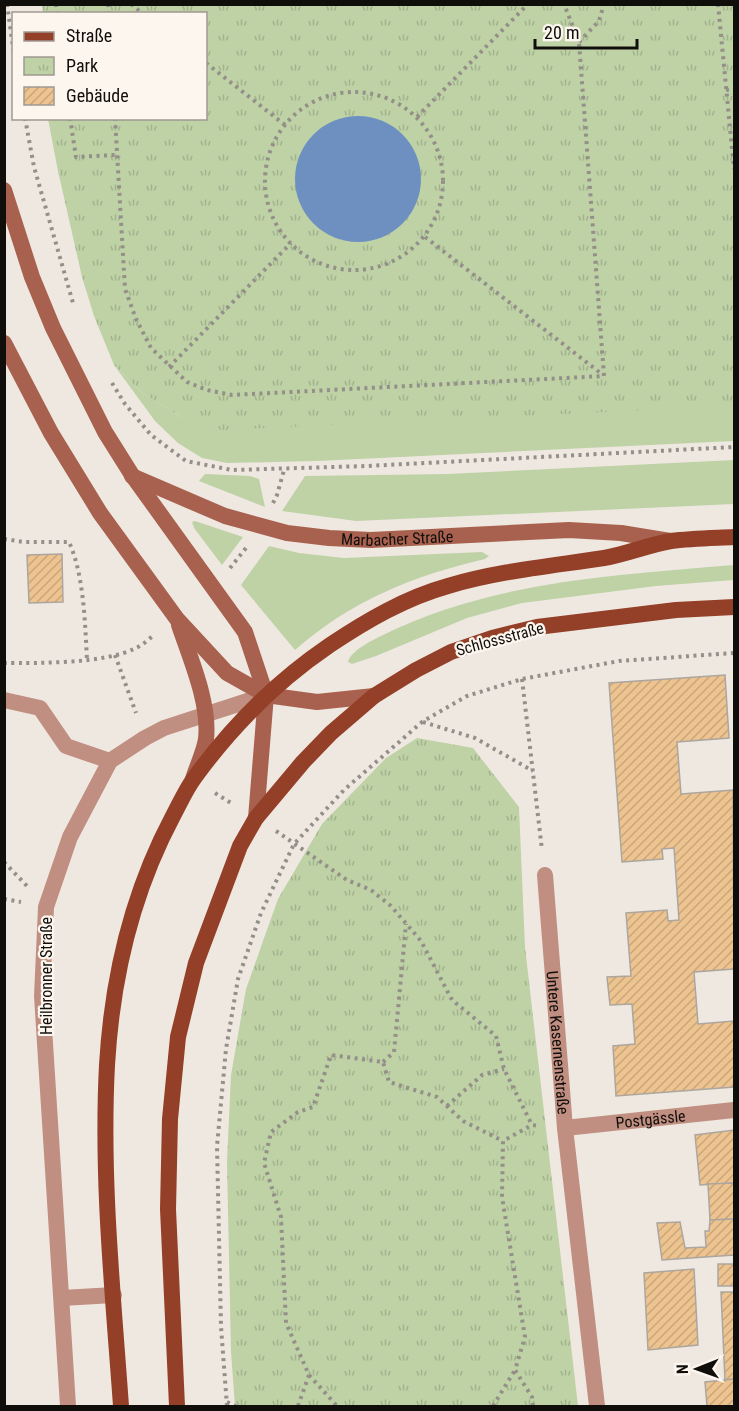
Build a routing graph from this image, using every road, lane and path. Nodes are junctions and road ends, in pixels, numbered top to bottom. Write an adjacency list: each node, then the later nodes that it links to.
1 (7, 4): 6 (path)
2 (528, 4): 11 (path)
3 (564, 4): 7 (path)
4 (604, 4): 7 (path)
5 (718, 4): 10 (path)
6 (12, 40)
7 (579, 42): 24 (path)
8 (207, 64): 15 (path)
9 (735, 89): 10 (path)
10 (726, 90): 17 (path)
11 (417, 117): 15 (path); 19 (path)
12 (25, 120): 21 (path)
13 (70, 120): 16 (path)
14 (115, 120): 16 (path)
15 (285, 125): 20 (path)
16 (116, 155): 23 (path)
17 (735, 169)
18 (4, 190): 27 (main road)
19 (425, 237): 20 (path); 24 (path)
20 (291, 243): 23 (path)
21 (74, 307)
22 (4, 343): 32 (main road)
23 (169, 367): 24 (path)
24 (604, 376)
25 (108, 377): 26 (path)
26 (735, 447)
27 (132, 475): 30 (main road, Marbacher Straße); 36 (main road)
28 (735, 537): 30 (main road)
29 (4, 539): 34 (path)
30 (672, 541): 36 (main road)
31 (735, 607): 37 (main road, Schlossstraße)
32 (177, 619): 36 (main road); 39 (main road)
33 (735, 653): 35 (path)
34 (87, 660)
35 (522, 679): 40 (path); 42 (path)
36 (266, 695): 37 (main road); 39 (street, Heilbronner Straße); 43 (main road); 44 (main road)
37 (374, 696): 44 (main road, Schlossstraße)
38 (4, 700): 41 (street)
39 (205, 715): 41 (street, Heilbronner Straße); 43 (main road)
40 (422, 722): 42 (path); 59 (path)
41 (111, 761): 56 (street, Heilbronner Straße)
42 (533, 772): 46 (path)
43 (193, 780): 55 (main road)
44 (256, 818): 62 (main road)
45 (305, 850): 47 (path)
46 (545, 875): 53 (street, Untere Kasernenstraße)
47 (406, 924): 48 (path); 49 (path)
48 (383, 1062): 50 (path); 58 (path)
49 (504, 1069): 50 (path); 52 (path)
50 (447, 1106): 54 (path)
51 (735, 1110): 53 (street, Postgässle)
52 (532, 1125): 53 (path); 54 (path)
53 (565, 1128): 68 (street, Untere Kasernenstraße)
54 (503, 1141): 57 (path)
55 (114, 1295): 56 (street); 61 (main road)
56 (62, 1298): 60 (street, Heilbronner Straße)
57 (515, 1370): 66 (path); 67 (path)
58 (309, 1375): 64 (path); 65 (path)
59 (227, 1404): 63 (path)
60 (68, 1407)
61 (121, 1407)
62 (177, 1407)
63 (236, 1407)
64 (298, 1407)
65 (337, 1407)
66 (493, 1407)
67 (533, 1407)
68 (597, 1407)

